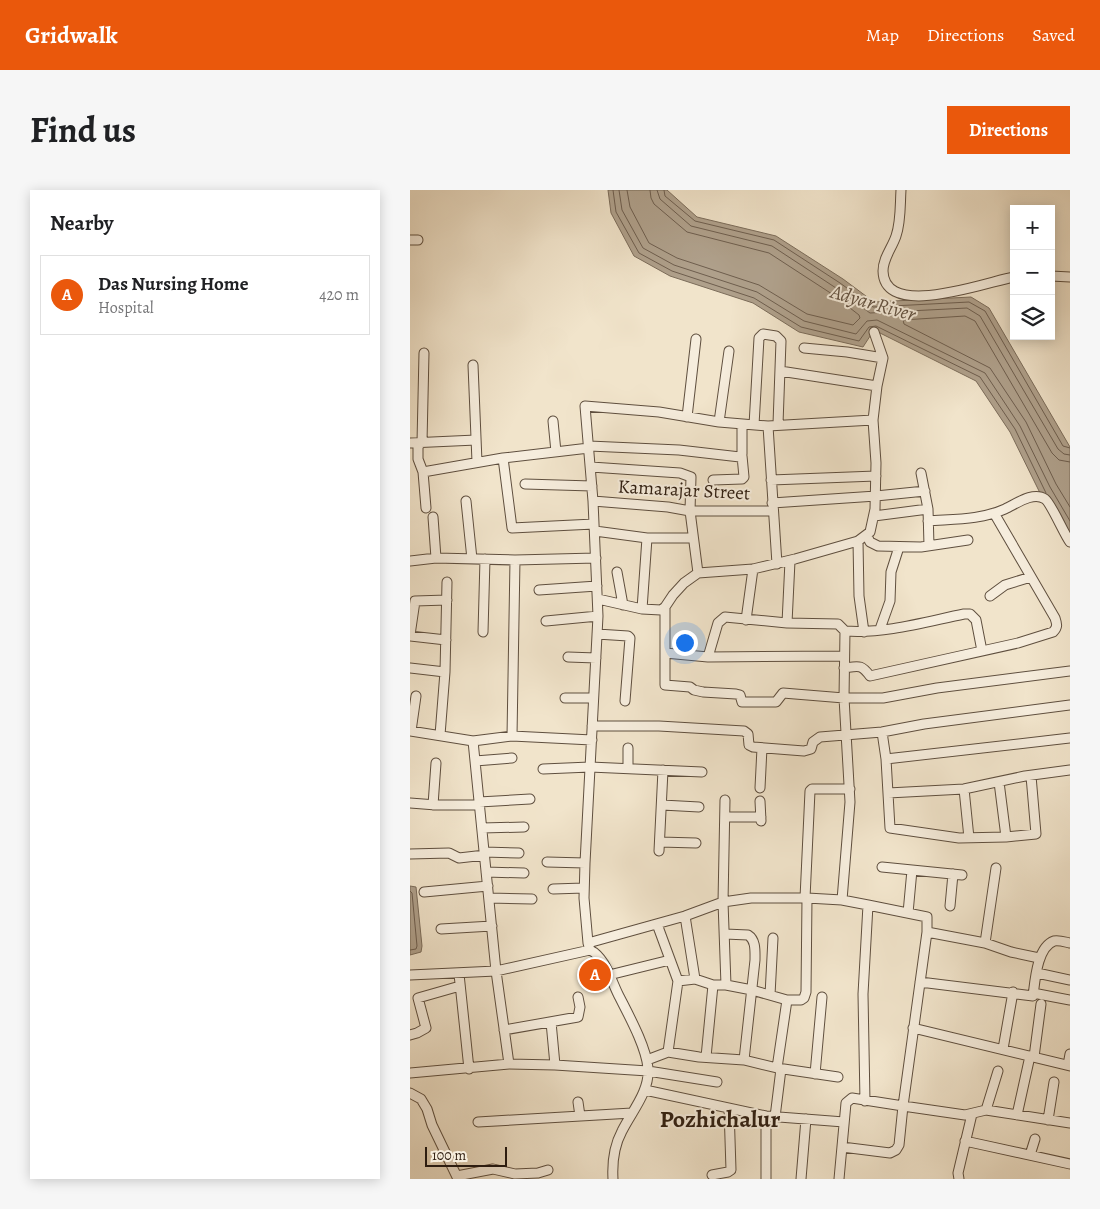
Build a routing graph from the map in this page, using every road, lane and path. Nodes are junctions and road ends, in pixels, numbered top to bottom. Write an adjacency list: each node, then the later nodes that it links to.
1 (901, 190): 4 (street)
2 (1055, 276): 3 (street)
3 (1070, 277)
4 (1010, 278)
5 (874, 332): 10 (street)
6 (696, 339): 14 (street)
7 (804, 348): 10 (street)
8 (729, 351): 17 (street)
9 (424, 353): 24 (street)
10 (882, 358): 13 (street)
11 (474, 365): 22 (street)
12 (780, 371): 13 (street); 19 (street); 20 (street)
13 (876, 386): 15 (street)
14 (687, 417): 17 (street); 25 (street)
15 (873, 420): 19 (street); 33 (street)
16 (553, 421): 26 (street)
17 (719, 422): 18 (street)
18 (742, 424): 20 (street); 27 (street)
19 (778, 424): 21 (street)
20 (754, 425): 21 (street)
21 (768, 426): 35 (street)
22 (476, 440): 24 (street); 29 (street)
23 (410, 442): 24 (street)
24 (422, 442): 31 (street)
25 (589, 447): 26 (street); 27 (street); 30 (street)
26 (556, 452): 28 (street)
27 (742, 456): 34 (street)
28 (502, 458): 29 (street); 50 (street)
29 (477, 462): 31 (street)
30 (591, 467): 37 (street); 45 (street)
31 (423, 472): 43 (street)
32 (921, 473): 38 (street)
33 (876, 476): 35 (street); 39 (street)
34 (713, 480)
35 (771, 480): 42 (street)
36 (525, 484): 37 (street)
37 (592, 486): 41 (street)
38 (925, 491): 39 (street, Kamarajar Street); 44 (street)
39 (876, 496): 42 (street, Kamarajar Street); 47 (street)
40 (466, 501): 61 (street)
41 (593, 501): 45 (street, Kamarajar Street); 50 (street)
42 (772, 507): 45 (street, Kamarajar Street); 66 (street)
43 (426, 508)
44 (928, 509): 47 (street); 49 (street)
45 (690, 511): 53 (street)
46 (994, 513): 49 (street); 56 (street); 70 (street)
47 (874, 516): 51 (street)
48 (433, 517): 59 (street)
49 (928, 521): 57 (street)
50 (595, 527): 52 (street); 60 (street)
51 (867, 536): 55 (street); 58 (street)
52 (647, 538): 53 (street); 79 (street)
53 (694, 538): 69 (street)
54 (968, 540): 57 (street)
55 (858, 541): 65 (street); 87 (street)
56 (1070, 542)
57 (929, 546): 58 (street)
58 (899, 547): 84 (street)
59 (436, 558): 61 (street); 64 (street)
60 (596, 558): 63 (street); 72 (street)
61 (472, 559): 62 (street)
62 (485, 559): 63 (street); 86 (street)
63 (515, 560): 112 (street)
64 (410, 561)
65 (790, 561): 66 (street); 83 (street)
66 (777, 564): 67 (street)
67 (752, 569): 69 (street); 81 (street)
68 (617, 572): 77 (street)
69 (698, 573): 78 (street)
70 (1031, 577): 74 (street); 91 (street)
71 (447, 582): 76 (street)
72 (597, 586): 73 (street); 75 (street)
73 (539, 590)
74 (990, 596)
75 (598, 599): 77 (street); 80 (street)
76 (447, 600): 89 (street); 90 (street)
77 (623, 605): 79 (street)
78 (665, 607): 79 (street); 92 (street)
79 (642, 610)
80 (598, 616): 82 (street); 88 (street)
81 (746, 620): 83 (street); 95 (street)
82 (546, 621)
83 (787, 623): 85 (street)
84 (880, 629): 87 (street); 91 (street)
85 (845, 631): 87 (street); 93 (street)
86 (483, 632)
87 (864, 632)
88 (597, 634): 96 (street); 105 (street)
89 (410, 635): 90 (street)
90 (446, 640): 100 (street)
91 (982, 651): 98 (street)
92 (665, 653): 95 (street); 104 (street)
93 (844, 656): 95 (street); 98 (street)
94 (568, 657): 96 (street)
95 (708, 657)
96 (596, 658): 103 (street)
97 (410, 668): 100 (street)
98 (844, 668): 104 (street)
99 (1070, 671): 104 (street)
100 (445, 672): 110 (street)
101 (416, 696): 108 (street)
102 (565, 698): 103 (street)
103 (594, 698): 107 (street)
104 (844, 698): 111 (street)
105 (625, 701)
106 (1070, 705): 109 (street)
107 (592, 726): 114 (street); 117 (street)
108 (411, 731): 110 (street)
109 (882, 732): 111 (street); 119 (street)
110 (440, 735): 115 (street)
111 (848, 735): 117 (street); 131 (street)
112 (512, 736): 114 (street); 115 (street)
113 (1070, 738): 119 (street)
114 (592, 740): 122 (street)
115 (473, 741): 120 (street)
116 (628, 748): 124 (street)
117 (762, 748): 130 (street)
118 (512, 758): 120 (street)
119 (886, 759): 133 (street)
120 (475, 761): 138 (street)
121 (436, 763): 139 (street)
122 (590, 767): 123 (street); 124 (street); 152 (street)
123 (542, 768)
124 (628, 768): 125 (street)
125 (663, 770): 127 (street); 140 (street)
126 (1070, 770): 128 (street)
127 (702, 772)
128 (1031, 776): 129 (street); 145 (street)
129 (1000, 782): 132 (street); 145 (street)
130 (760, 788)
131 (850, 789): 163 (street); 165 (street)
132 (964, 789): 133 (street); 146 (street)
133 (888, 793): 146 (street)
134 (530, 799): 138 (street)
135 (725, 800): 142 (street)
136 (760, 801): 142 (street)
137 (410, 803): 139 (street)
138 (479, 803): 139 (street); 144 (street)
139 (433, 805)
140 (662, 805): 141 (street); 147 (street)
141 (699, 807)
142 (725, 817): 166 (street)
143 (524, 827): 144 (street)
144 (482, 828): 150 (street)
145 (1006, 837): 146 (street)
146 (969, 838)
147 (696, 843)
148 (519, 853): 150 (street)
149 (410, 854): 150 (street)
150 (484, 854): 156 (street)
151 (547, 862): 152 (street)
152 (584, 863): 159 (street)
153 (882, 867): 155 (street)
154 (996, 868): 177 (street)
155 (912, 870): 168 (street); 169 (street)
156 (486, 872): 157 (street); 158 (street)
157 (524, 873)
158 (488, 886): 161 (street); 162 (street)
159 (584, 888): 160 (street); 179 (street)
160 (553, 889)
161 (424, 892)
162 (489, 898): 164 (street); 172 (street)
163 (806, 898): 165 (street); 166 (street); 200 (street)
164 (532, 899)
165 (842, 900): 167 (street)
166 (723, 902): 170 (street); 175 (street)
167 (868, 905): 169 (street); 228 (street)
168 (950, 906)
169 (908, 913): 174 (street)
170 (685, 916): 171 (street); 187 (street)
171 (657, 924): 179 (street); 181 (street)
172 (492, 926): 173 (street); 182 (street)
173 (441, 929)
174 (927, 932): 177 (street); 190 (street)
175 (724, 934): 192 (street); 194 (street)
176 (773, 938): 197 (street)
177 (985, 943): 180 (street)
178 (1070, 943): 180 (street)
179 (589, 947): 182 (street); 186 (street)
180 (1039, 958): 183 (street)
181 (670, 960): 186 (street); 189 (street)
182 (496, 971): 184 (street); 205 (street)
183 (1037, 973): 188 (street); 196 (street)
184 (459, 974): 185 (street); 193 (street)
185 (410, 975)
186 (609, 975): 212 (street)
187 (695, 979): 189 (street); 191 (street)
188 (1070, 980)
189 (678, 981): 208 (street)
190 (920, 982): 195 (street); 204 (street)
191 (713, 985): 192 (street); 211 (street)
192 (726, 985): 194 (street)
193 (460, 986): 206 (street); 217 (street)
194 (752, 990): 197 (street); 213 (street)
195 (1013, 992): 196 (street); 207 (street)
196 (1033, 993): 201 (street)
197 (770, 995): 200 (street)
198 (822, 997): 222 (street)
199 (578, 998): 203 (street)
200 (787, 1000): 218 (street)
201 (1070, 1000)
202 (1041, 1004): 210 (street)
203 (551, 1022): 205 (street); 215 (street)
204 (913, 1028): 207 (street); 230 (street)
205 (504, 1030): 214 (street)
206 (410, 1035)
207 (1004, 1049): 210 (street)
208 (668, 1052): 211 (street); 212 (street)
209 (1070, 1054): 216 (street)
210 (1032, 1056): 216 (street); 235 (street)
211 (706, 1057): 213 (street)
212 (647, 1060): 219 (street)
213 (744, 1060): 218 (street)
214 (509, 1064): 215 (street); 217 (street)
215 (555, 1065): 219 (street)
216 (1069, 1066)
217 (469, 1069): 221 (street)
218 (779, 1069): 222 (street); 237 (street)
219 (648, 1071): 224 (street); 226 (street)
220 (998, 1071): 232 (street)
221 (410, 1073)
222 (815, 1074): 223 (street)
223 (838, 1077)
224 (717, 1082)
225 (1054, 1082): 239 (street)
226 (645, 1090): 231 (street); 233 (street)
227 (410, 1093): 251 (street)
228 (865, 1100): 230 (street); 241 (street)
229 (578, 1102): 236 (street)
230 (903, 1106): 234 (street); 245 (street)
231 (729, 1108): 237 (street); 249 (street)
232 (986, 1110): 234 (street); 235 (street)
233 (632, 1113): 236 (street); 252 (street)
234 (972, 1114): 244 (street)
235 (1017, 1115): 239 (street)
236 (580, 1116): 240 (street)
237 (771, 1116): 238 (street); 253 (street)
238 (806, 1119): 241 (street); 254 (street)
239 (1048, 1120): 242 (street)
240 (478, 1122)
241 (844, 1122): 245 (street)
242 (1070, 1123)
243 (1035, 1139): 246 (street)
244 (965, 1141): 246 (street); 256 (street)
245 (842, 1147): 255 (street)
246 (1030, 1155): 247 (street)
247 (1070, 1164)
248 (548, 1170): 250 (street)
249 (712, 1175)
250 (515, 1177): 251 (street)
251 (458, 1178)
252 (613, 1179)
253 (766, 1179)
254 (801, 1179)
255 (839, 1179)
256 (959, 1179)

